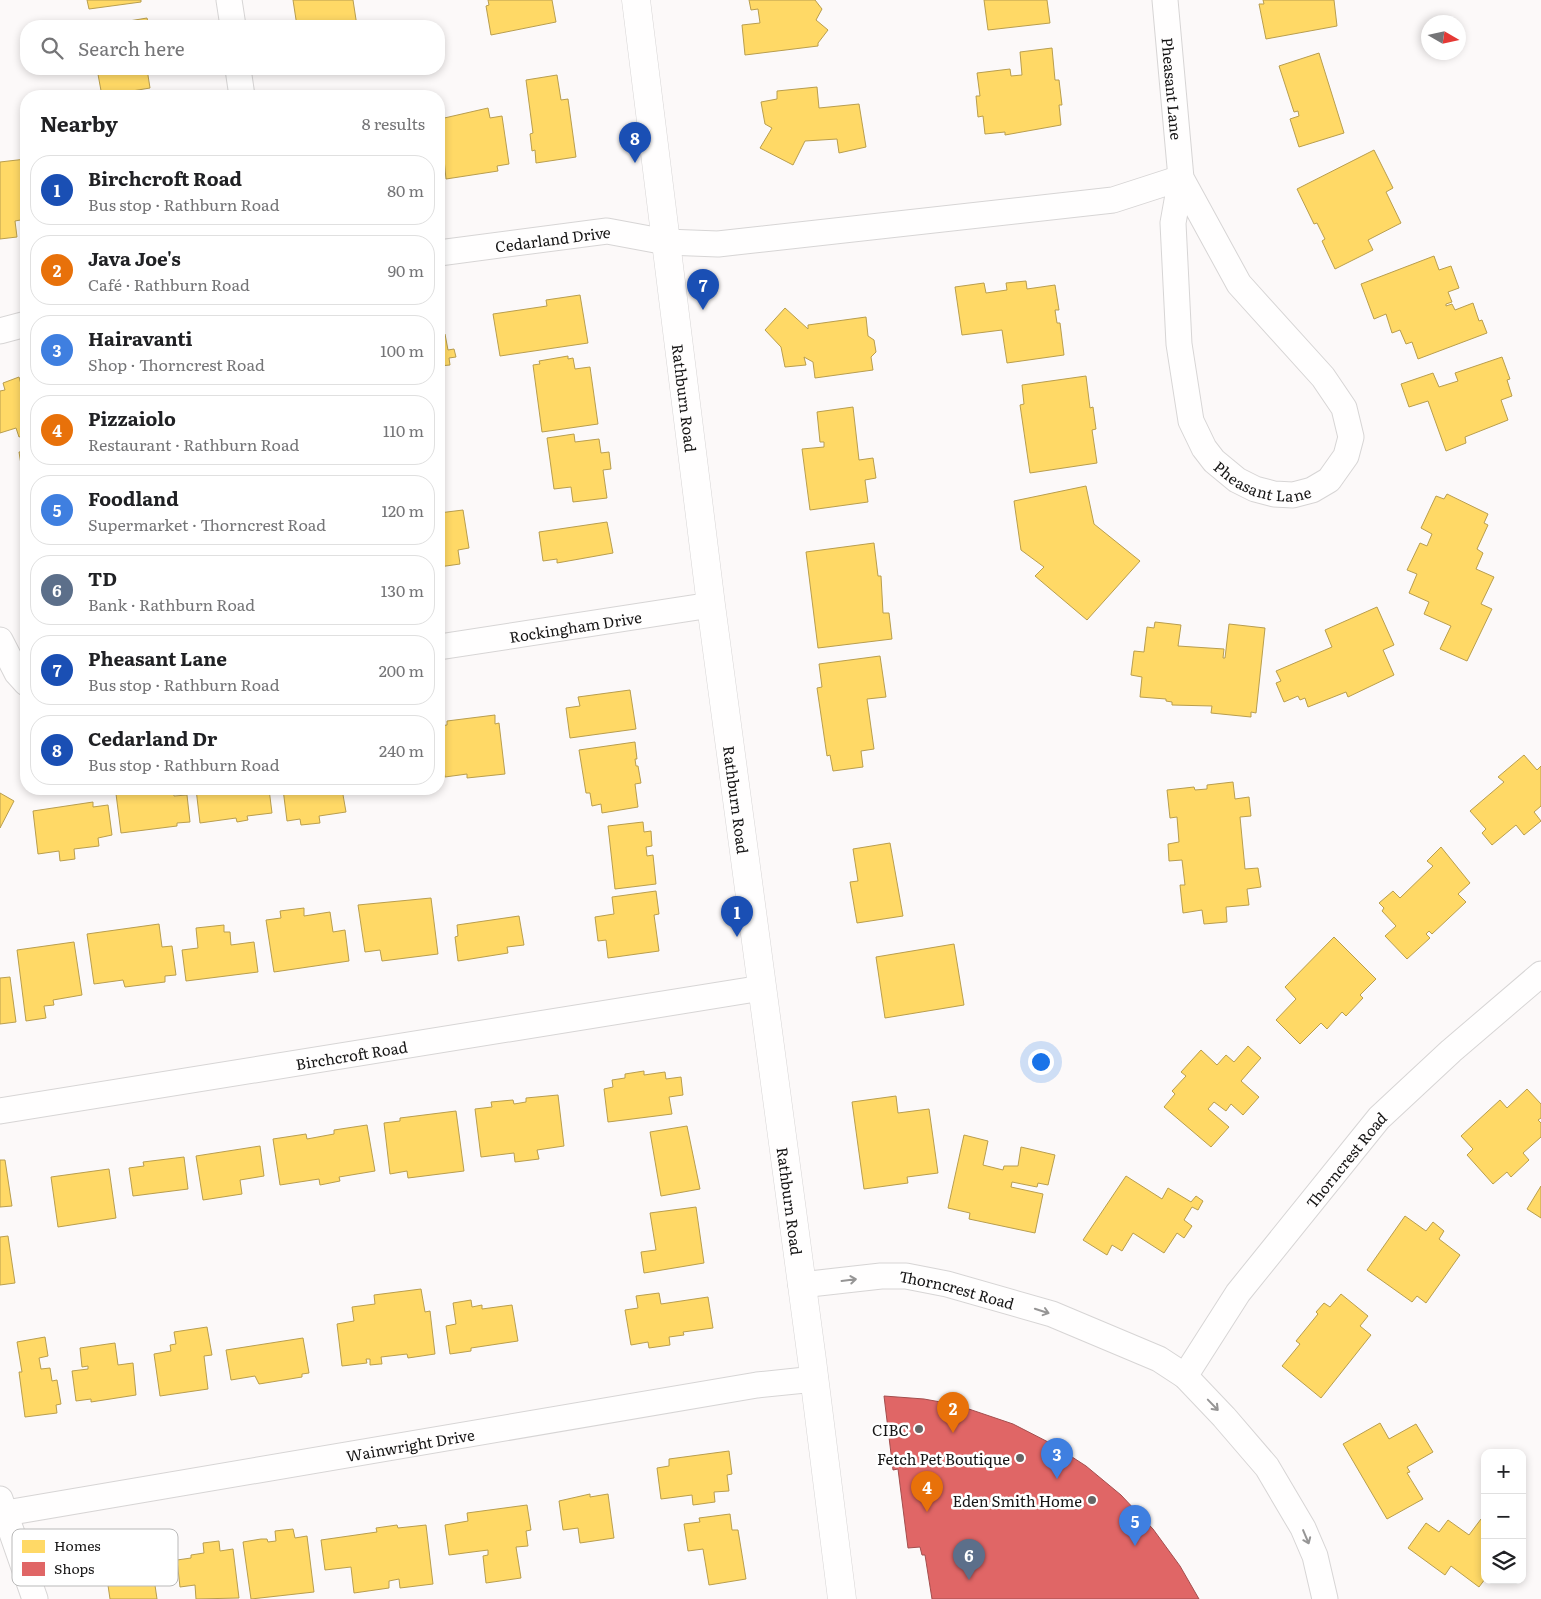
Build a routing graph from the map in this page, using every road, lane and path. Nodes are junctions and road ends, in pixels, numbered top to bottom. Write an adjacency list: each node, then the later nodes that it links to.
1 (229, 0): 4 (street)
2 (636, 0): 8 (street, Rathburn Road)
3 (1165, 0): 7 (street, Pheasant Lane)
4 (231, 20)
5 (239, 75): 6 (street)
6 (241, 90)
7 (1181, 178): 7 (street, Pheasant Lane); 8 (street)
8 (666, 242): 9 (street, Cedarland Drive); 12 (street, Rathburn Road)
9 (445, 252)
10 (20, 326): 11 (street)
11 (0, 331)
12 (711, 605): 14 (street, Rockingham Drive); 17 (street, Rathburn Road)
13 (0, 640): 15 (street)
14 (445, 646)
15 (20, 676)
16 (1541, 974): 20 (street, Thorncrest Road)
17 (762, 988): 18 (street, Birchcroft Road); 19 (street, Rathburn Road)
18 (0, 1111)
19 (801, 1285): 20 (street, Thorncrest Road, one-way to 20); 21 (street, Rathburn Road)
20 (1185, 1376): 27 (street, Thorncrest Road, one-way to 27)
21 (815, 1379): 22 (street, Wainwright Drive); 26 (street, Rathburn Road)
22 (3, 1506): 23 (street)
23 (12, 1532)
24 (31, 1586): 25 (street)
25 (35, 1599)
26 (842, 1599)
27 (1324, 1599)

